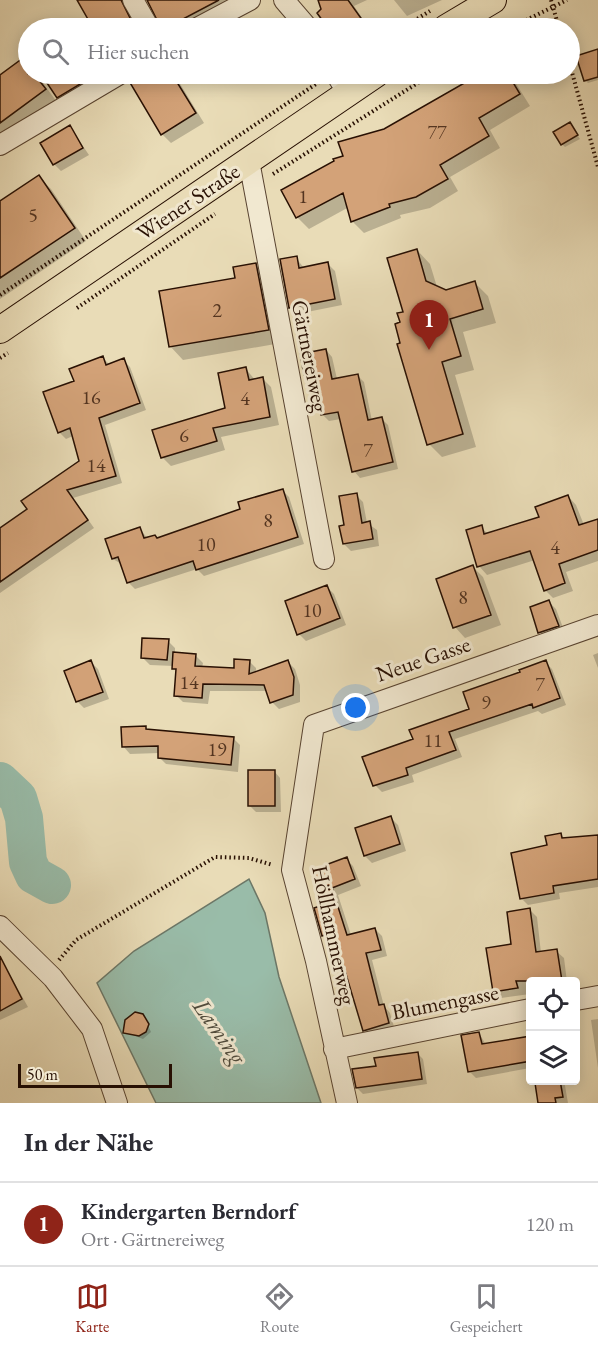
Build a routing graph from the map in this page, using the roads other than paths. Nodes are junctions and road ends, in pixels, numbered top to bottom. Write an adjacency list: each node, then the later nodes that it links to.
1 (133, 0): 7 (street)
2 (250, 0): 8 (street)
3 (284, 0): 9 (street)
4 (494, 0): 5 (main road)
5 (467, 6): 6 (main road)
6 (442, 17)
7 (143, 18)
8 (216, 18)
9 (299, 18)
10 (103, 84): 12 (street)
11 (333, 84): 13 (main road, Wiener Straße)
12 (0, 145)
13 (249, 161): 14 (main road, Wiener Straße); 15 (street, Gärtnereiweg)
14 (5, 341)
15 (324, 559)
16 (598, 625): 17 (street, Neue Gasse)
17 (306, 776): 22 (street, Höllhammerweg)
18 (0, 926): 23 (street)
19 (598, 996): 20 (street)
20 (580, 999)
21 (526, 1010): 22 (street, Blumengasse)
22 (334, 1049): 24 (street, Höllhammerweg)
23 (117, 1103)
24 (347, 1103)

